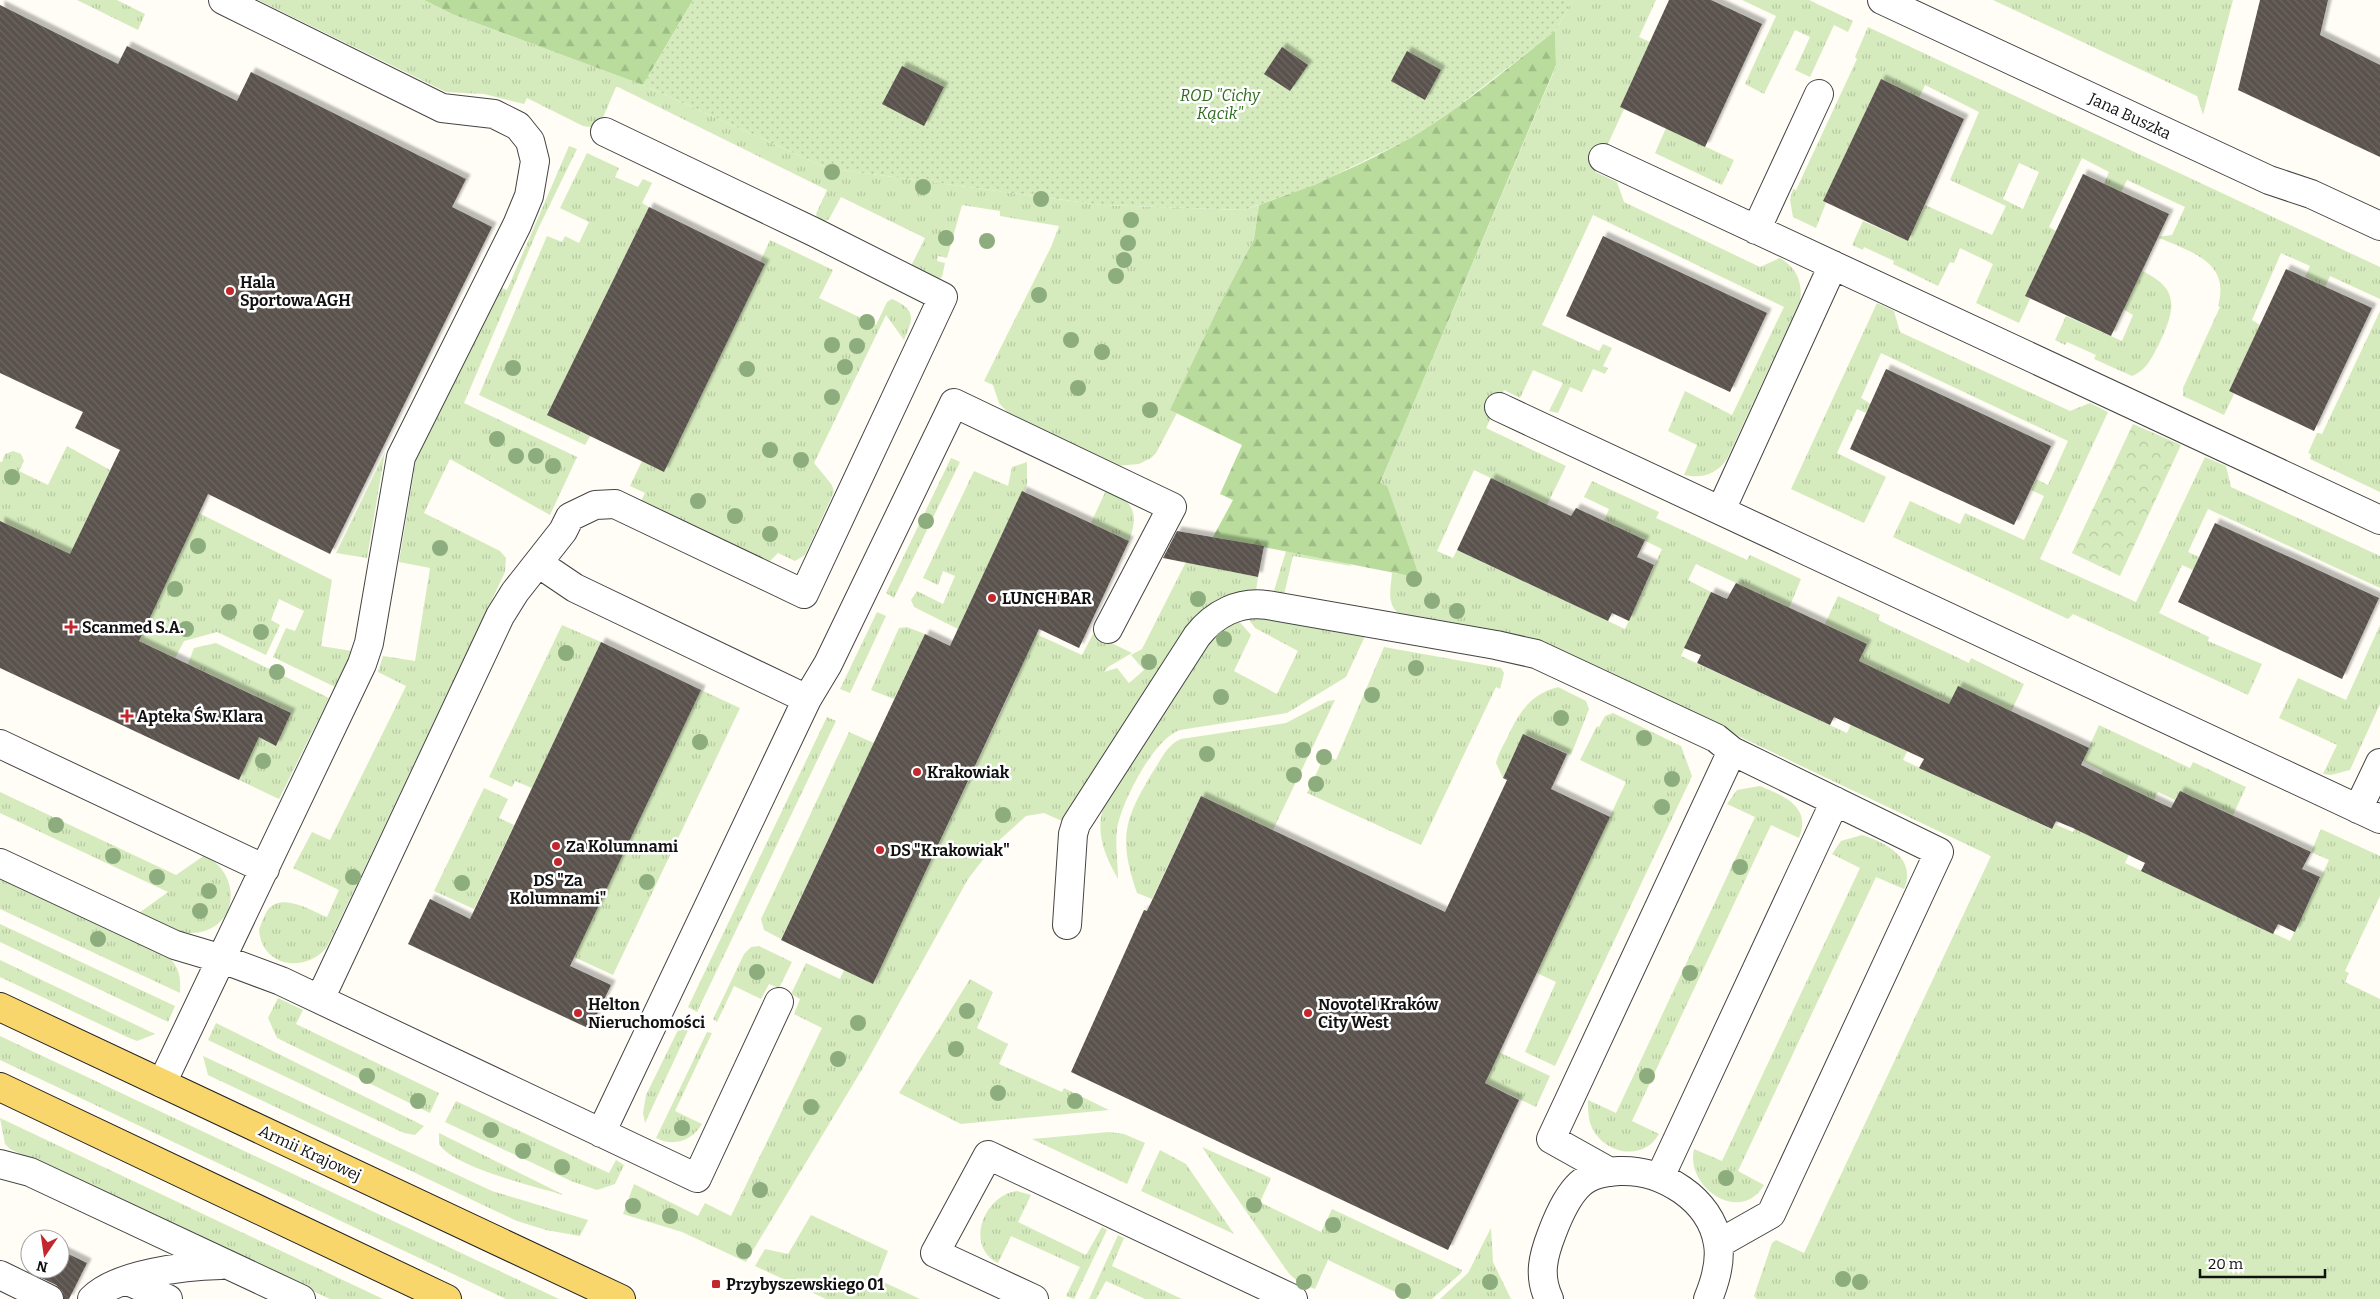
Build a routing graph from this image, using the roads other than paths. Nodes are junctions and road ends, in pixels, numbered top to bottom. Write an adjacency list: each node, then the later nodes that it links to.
1 (222, 0): 21 (street)
2 (1882, 0): 6 (street, Jana Buszka)
3 (1819, 94): 7 (street)
4 (605, 132): 12 (street)
5 (1603, 158): 7 (street)
6 (2380, 226)
7 (1756, 230): 8 (street)
8 (1833, 265): 10 (street); 11 (street)
9 (1499, 407): 10 (street)
10 (1721, 510): 19 (street)
11 (2380, 520)
12 (538, 563): 14 (street); 24 (street)
13 (1108, 630): 14 (street)
14 (807, 699): 29 (street)
15 (0, 744): 21 (street)
16 (1732, 751): 18 (street); 22 (street); 31 (street)
17 (2380, 763): 19 (street)
18 (1835, 801): 32 (street); 33 (street)
19 (2369, 814)
20 (0, 863): 23 (street)
21 (265, 869): 23 (street)
22 (1067, 925)
23 (222, 959): 24 (street); 27 (street)
24 (320, 999): 29 (street)
25 (779, 1002): 29 (street)
26 (0, 1007): 27 (main road, Armii Krajowej)
27 (162, 1083): 42 (main road, Armii Krajowej)
28 (0, 1087): 41 (main road)
29 (601, 1133)
30 (0, 1164): 34 (street)
31 (1610, 1172): 32 (street); 45 (street)
32 (1660, 1177): 33 (street)
33 (1718, 1244): 46 (street)
34 (228, 1265): 36 (street); 40 (street)
35 (0, 1275): 37 (street)
36 (128, 1281): 38 (street); 39 (street)
37 (49, 1299)
38 (92, 1299)
39 (168, 1299)
40 (301, 1299)
41 (447, 1299)
42 (621, 1299)
43 (1034, 1299): 44 (street)
44 (1293, 1299)
45 (1549, 1299)
46 (1709, 1299)

